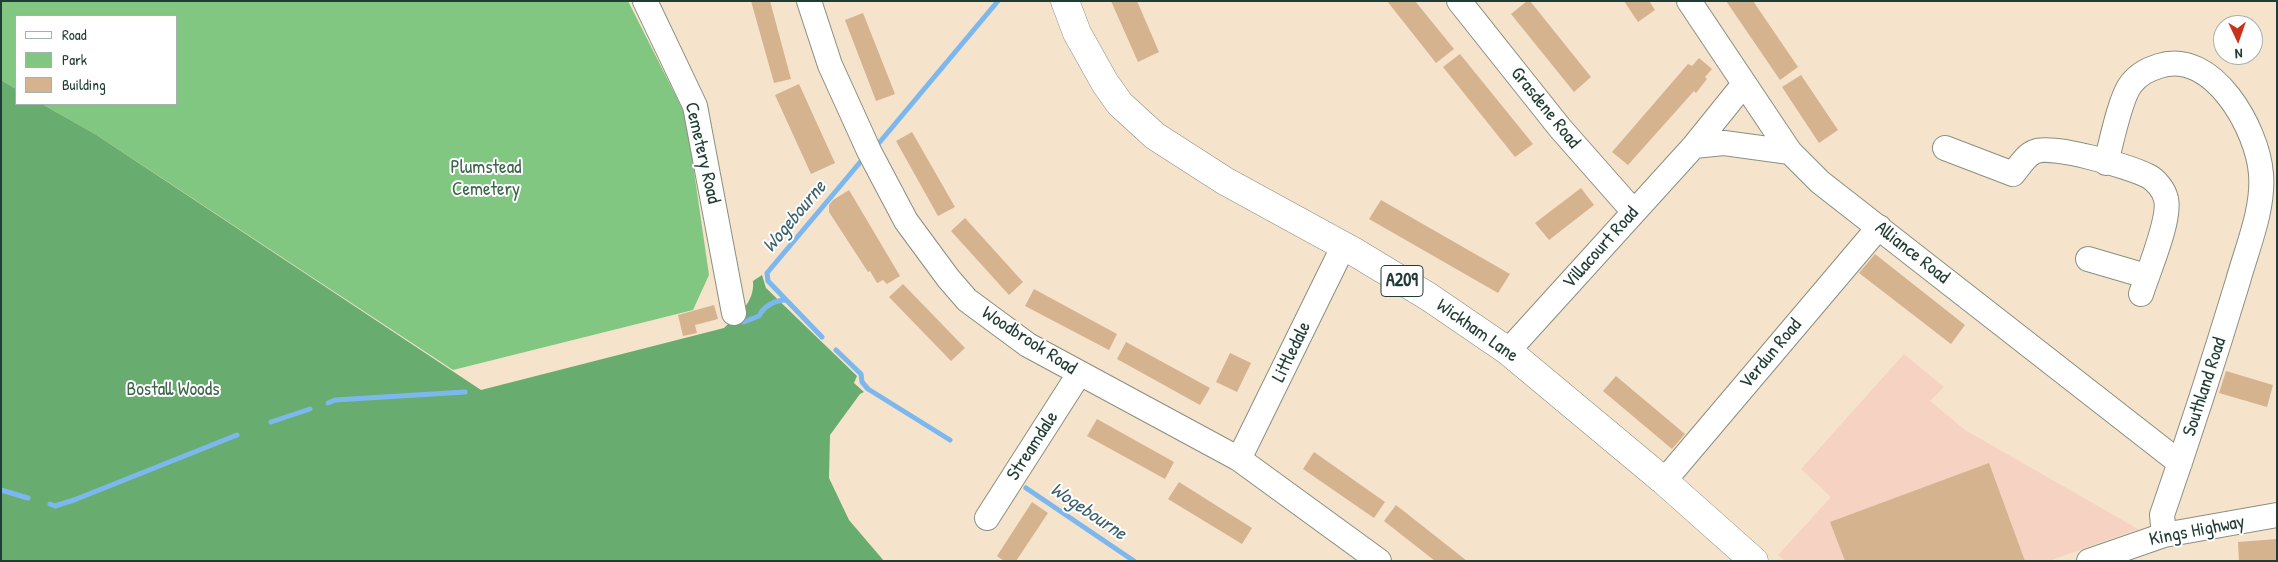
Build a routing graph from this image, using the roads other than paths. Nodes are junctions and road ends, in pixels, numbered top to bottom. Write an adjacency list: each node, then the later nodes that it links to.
1 (645, 1): 15 (street, Cemetery Road)
2 (809, 1): 17 (street, Woodbrook Road)
3 (1065, 1): 13 (main road, Wickham Lane / A209)
4 (1459, 1): 11 (street, Grasdene Road)
5 (1689, 1): 6 (street, Alliance Road)
6 (1744, 84): 7 (street, Villacourt Road); 9 (street, Alliance Road)
7 (1694, 146): 9 (street); 11 (street, Villacourt Road)
8 (1945, 148): 10 (street)
9 (1790, 152): 12 (street, Alliance Road)
10 (2106, 163): 14 (street); 19 (street, Southland Road)
11 (1634, 212): 16 (street, Villacourt Road)
12 (1879, 228): 19 (street, Alliance Road); 20 (street, Verdun Road)
13 (1344, 245): 16 (main road, Wickham Lane / A209); 18 (street, Littledale)
14 (2088, 260)
15 (734, 313)
16 (1508, 351): 20 (main road, Wickham Lane / A209)
17 (1079, 374): 18 (street, Woodbrook Road); 22 (street, Streamdale)
18 (1239, 459): 24 (street, Woodbrook Road)
19 (2180, 463): 23 (street, Southland Road)
20 (1664, 481): 25 (main road, Wickham Lane / A209)
21 (2277, 516): 23 (street, Kings Highway)
22 (987, 518)
23 (2164, 535): 26 (street, Kings Highway)
24 (1380, 561)
25 (1754, 561)
26 (2089, 561)

